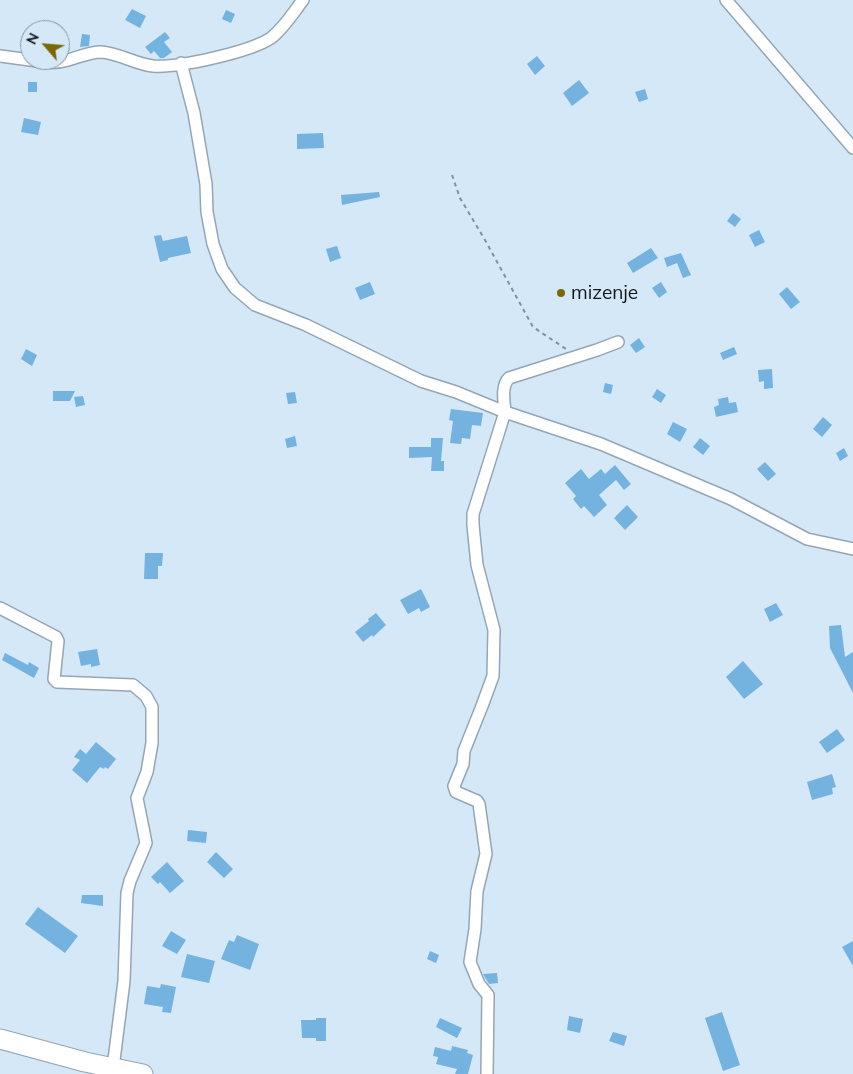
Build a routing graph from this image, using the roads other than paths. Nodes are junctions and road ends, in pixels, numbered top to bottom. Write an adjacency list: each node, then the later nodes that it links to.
1 (303, 0): 6 (street)
2 (726, 0): 7 (street)
3 (0, 56): 4 (street)
4 (20, 59)
5 (70, 60): 6 (street)
6 (181, 63): 9 (street)
7 (853, 148)
8 (618, 342): 9 (street)
9 (505, 412): 10 (street); 16 (street)
10 (853, 549)
11 (0, 608): 14 (street)
12 (0, 1039): 13 (highway)
13 (84, 1068): 14 (highway)
14 (113, 1068): 15 (highway)
15 (143, 1074)
16 (487, 1074)

